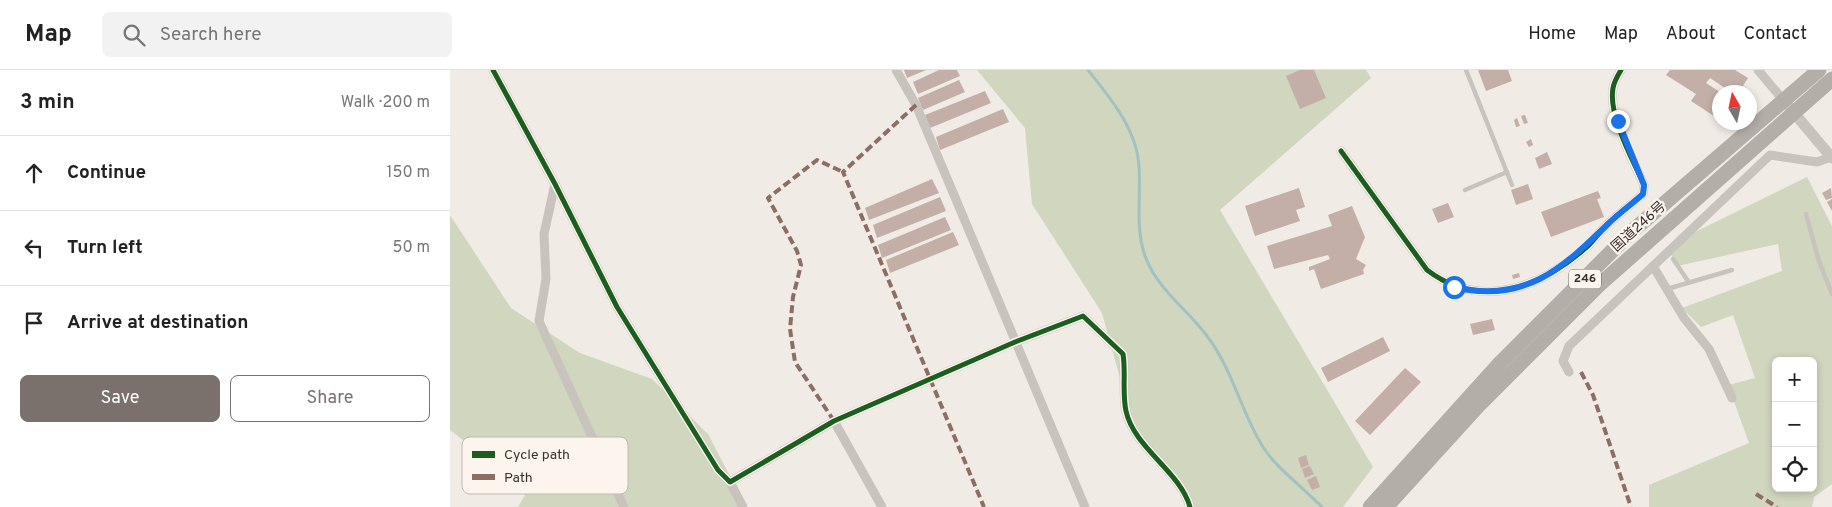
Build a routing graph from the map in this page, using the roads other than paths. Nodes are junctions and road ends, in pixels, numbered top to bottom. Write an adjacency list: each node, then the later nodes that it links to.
1 (493, 70): 12 (street)
2 (896, 70): 22 (street)
3 (1466, 70): 11 (lane)
4 (1621, 70): 9 (street)
5 (1758, 70): 8 (street)
6 (1819, 70): 8 (highway, 国道246号 / 246)
7 (1832, 79): 8 (highway, 国道246号 / 246)
8 (1789, 106): 10 (street); 34 (highway, 国道246号 / 246); 35 (highway, 国道246号 / 246)
9 (1341, 151)
10 (1832, 158): 17 (street)
11 (1507, 172): 13 (lane); 14 (lane)
12 (555, 184): 26 (street); 27 (street)
13 (1512, 185)
14 (1465, 190)
15 (1806, 214): 21 (lane)
16 (1673, 259): 19 (lane)
17 (1653, 266): 20 (street); 23 (street)
18 (1732, 270): 19 (lane)
19 (1688, 281): 20 (lane)
20 (1667, 288): 24 (street)
21 (1832, 294)
22 (1015, 342): 25 (street); 32 (street); 33 (street)
23 (1569, 372)
24 (1732, 398)
25 (834, 421): 27 (street); 31 (street)
26 (592, 437)
27 (730, 482): 30 (street)
28 (618, 494): 29 (street)
29 (624, 507)
30 (743, 507)
31 (882, 507)
32 (1085, 507)
33 (1190, 507)
34 (1370, 507)
35 (1386, 507)

